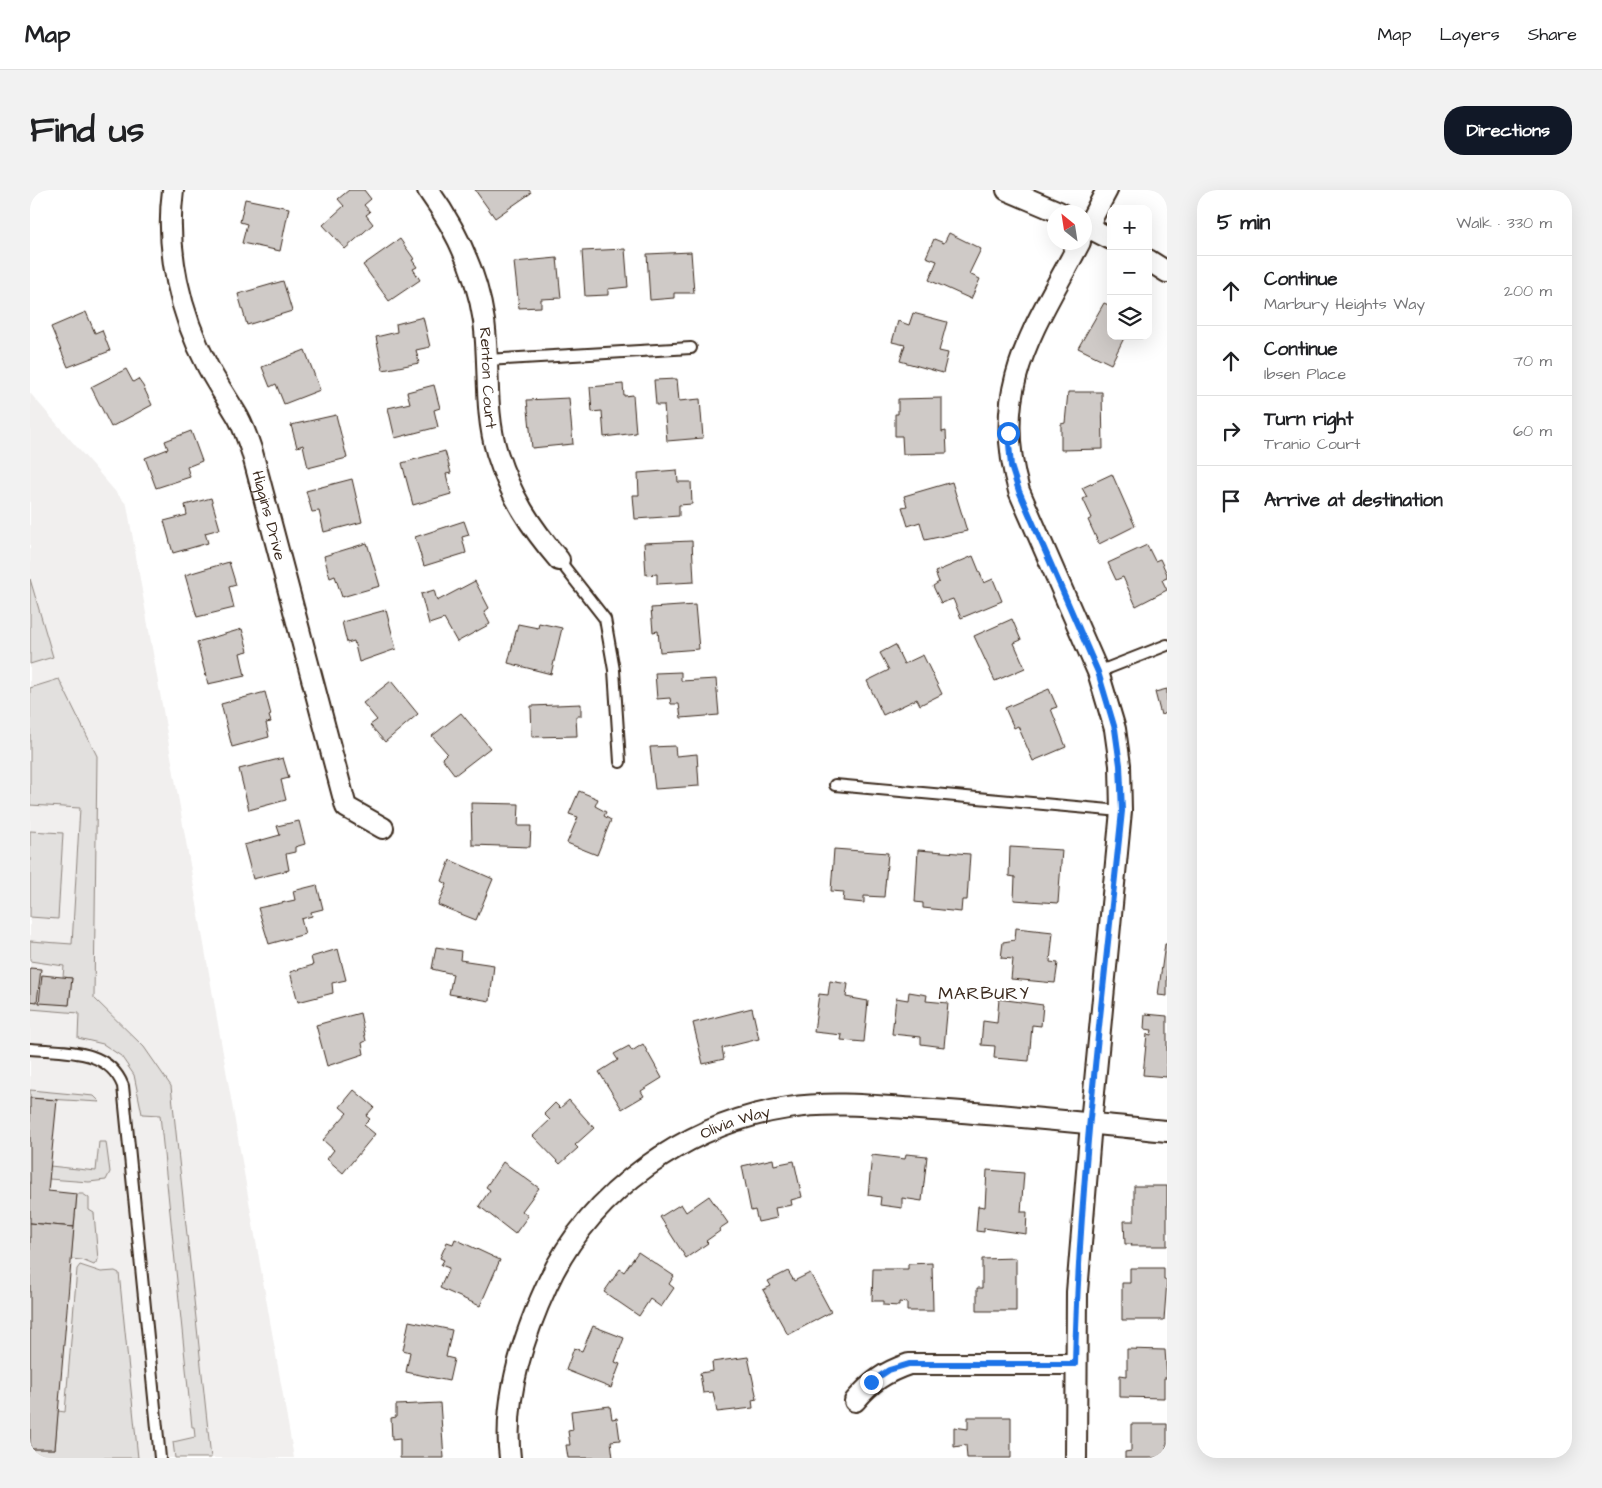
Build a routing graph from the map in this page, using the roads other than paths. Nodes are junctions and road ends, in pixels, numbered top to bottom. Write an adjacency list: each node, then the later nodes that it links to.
1 (173, 190): 20 (street, Higgins Drive)
2 (428, 190): 13 (street, Renton Court)
3 (1007, 190): 5 (street)
4 (1107, 190): 6 (street)
5 (1047, 207)
6 (1092, 217)
7 (1092, 234): 8 (street)
8 (1107, 238)
9 (1075, 250): 16 (street)
10 (1152, 263): 11 (street)
11 (1167, 272)
12 (691, 348): 13 (lane)
13 (487, 360): 14 (street, Renton Court)
14 (559, 560): 17 (lane)
15 (1167, 645): 16 (lane)
16 (1098, 672): 19 (street)
17 (620, 762)
18 (835, 785): 19 (lane)
19 (1122, 811): 22 (street)
20 (383, 828)
21 (30, 1049): 26 (lane)
22 (1091, 1123): 23 (street, Olivia Way); 24 (street); 27 (street, Olivia Way)
23 (1167, 1131)
24 (1075, 1364): 25 (street); 28 (street)
25 (855, 1401)
26 (160, 1458)
27 (510, 1458)
28 (1076, 1458)

